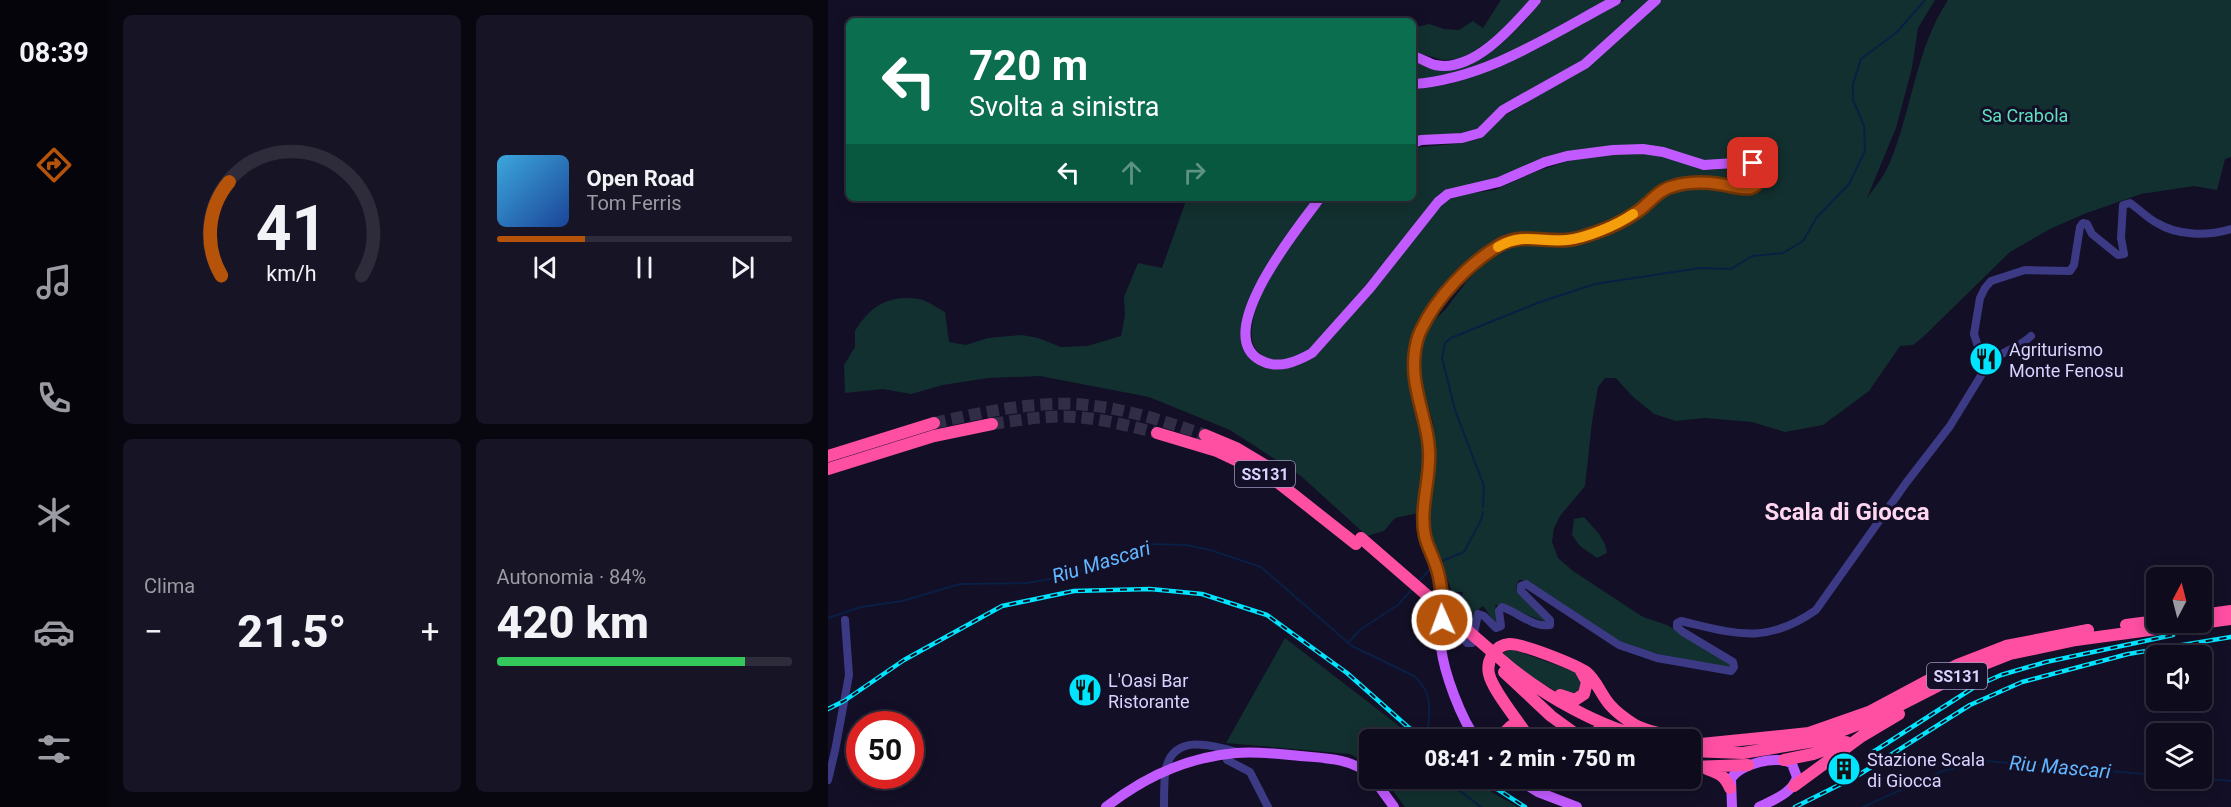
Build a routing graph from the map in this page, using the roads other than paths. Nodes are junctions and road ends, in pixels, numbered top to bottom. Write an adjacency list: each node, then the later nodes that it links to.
1 (1536, 0): 4 (main road)
2 (1616, 0): 5 (main road)
3 (1656, 0): 6 (main road)
4 (1416, 57)
5 (1416, 84)
6 (1416, 142)
7 (1318, 201): 18 (main road)
8 (2231, 230): 10 (street)
9 (2031, 336): 10 (street)
10 (1985, 369): 18 (street)
11 (934, 423): 15 (highway)
12 (992, 423): 16 (highway)
13 (1157, 433): 17 (highway, SS131)
14 (1205, 435): 17 (highway, SS131)
15 (828, 456)
16 (828, 469)
17 (1359, 541): 24 (highway, SS131)
18 (1442, 599): 29 (main road)
19 (2231, 611): 20 (highway)
20 (2212, 614)
21 (2231, 619): 26 (highway, SS131)
22 (845, 620): 48 (street)
23 (2146, 622): 38 (highway, SS131)
24 (1505, 668): 25 (highway); 33 (highway); 34 (highway, SS131); 35 (highway, SS131)
25 (1579, 668): 27 (highway); 36 (highway)
26 (1938, 686): 37 (highway); 39 (highway, SS131)
27 (1504, 699): 28 (highway); 32 (highway)
28 (1511, 726): 30 (highway); 31 (highway)
29 (1471, 729)
30 (1508, 729)
31 (1511, 729)
32 (1523, 729)
33 (1569, 729)
34 (1600, 729)
35 (1620, 729)
36 (1644, 729)
37 (1862, 736): 42 (highway); 49 (highway)
38 (1701, 741)
39 (1701, 751)
40 (1238, 752): 41 (main road); 45 (main road); 47 (street)
41 (1225, 754): 47 (main road); 56 (street)
42 (1784, 760): 43 (main road); 49 (main road)
43 (1748, 765): 44 (highway); 50 (main road)
44 (1701, 767)
45 (1359, 768)
46 (1701, 769): 50 (highway)
47 (1165, 771): 54 (main road); 55 (street)
48 (828, 780)
49 (1794, 786): 59 (main road)
50 (1730, 788): 53 (main road)
51 (1381, 789): 57 (main road)
52 (1539, 789): 58 (main road)
53 (1732, 805)
54 (1106, 807)
55 (1164, 807)
56 (1268, 807)
57 (1394, 807)
58 (1576, 807)
59 (1759, 807)

